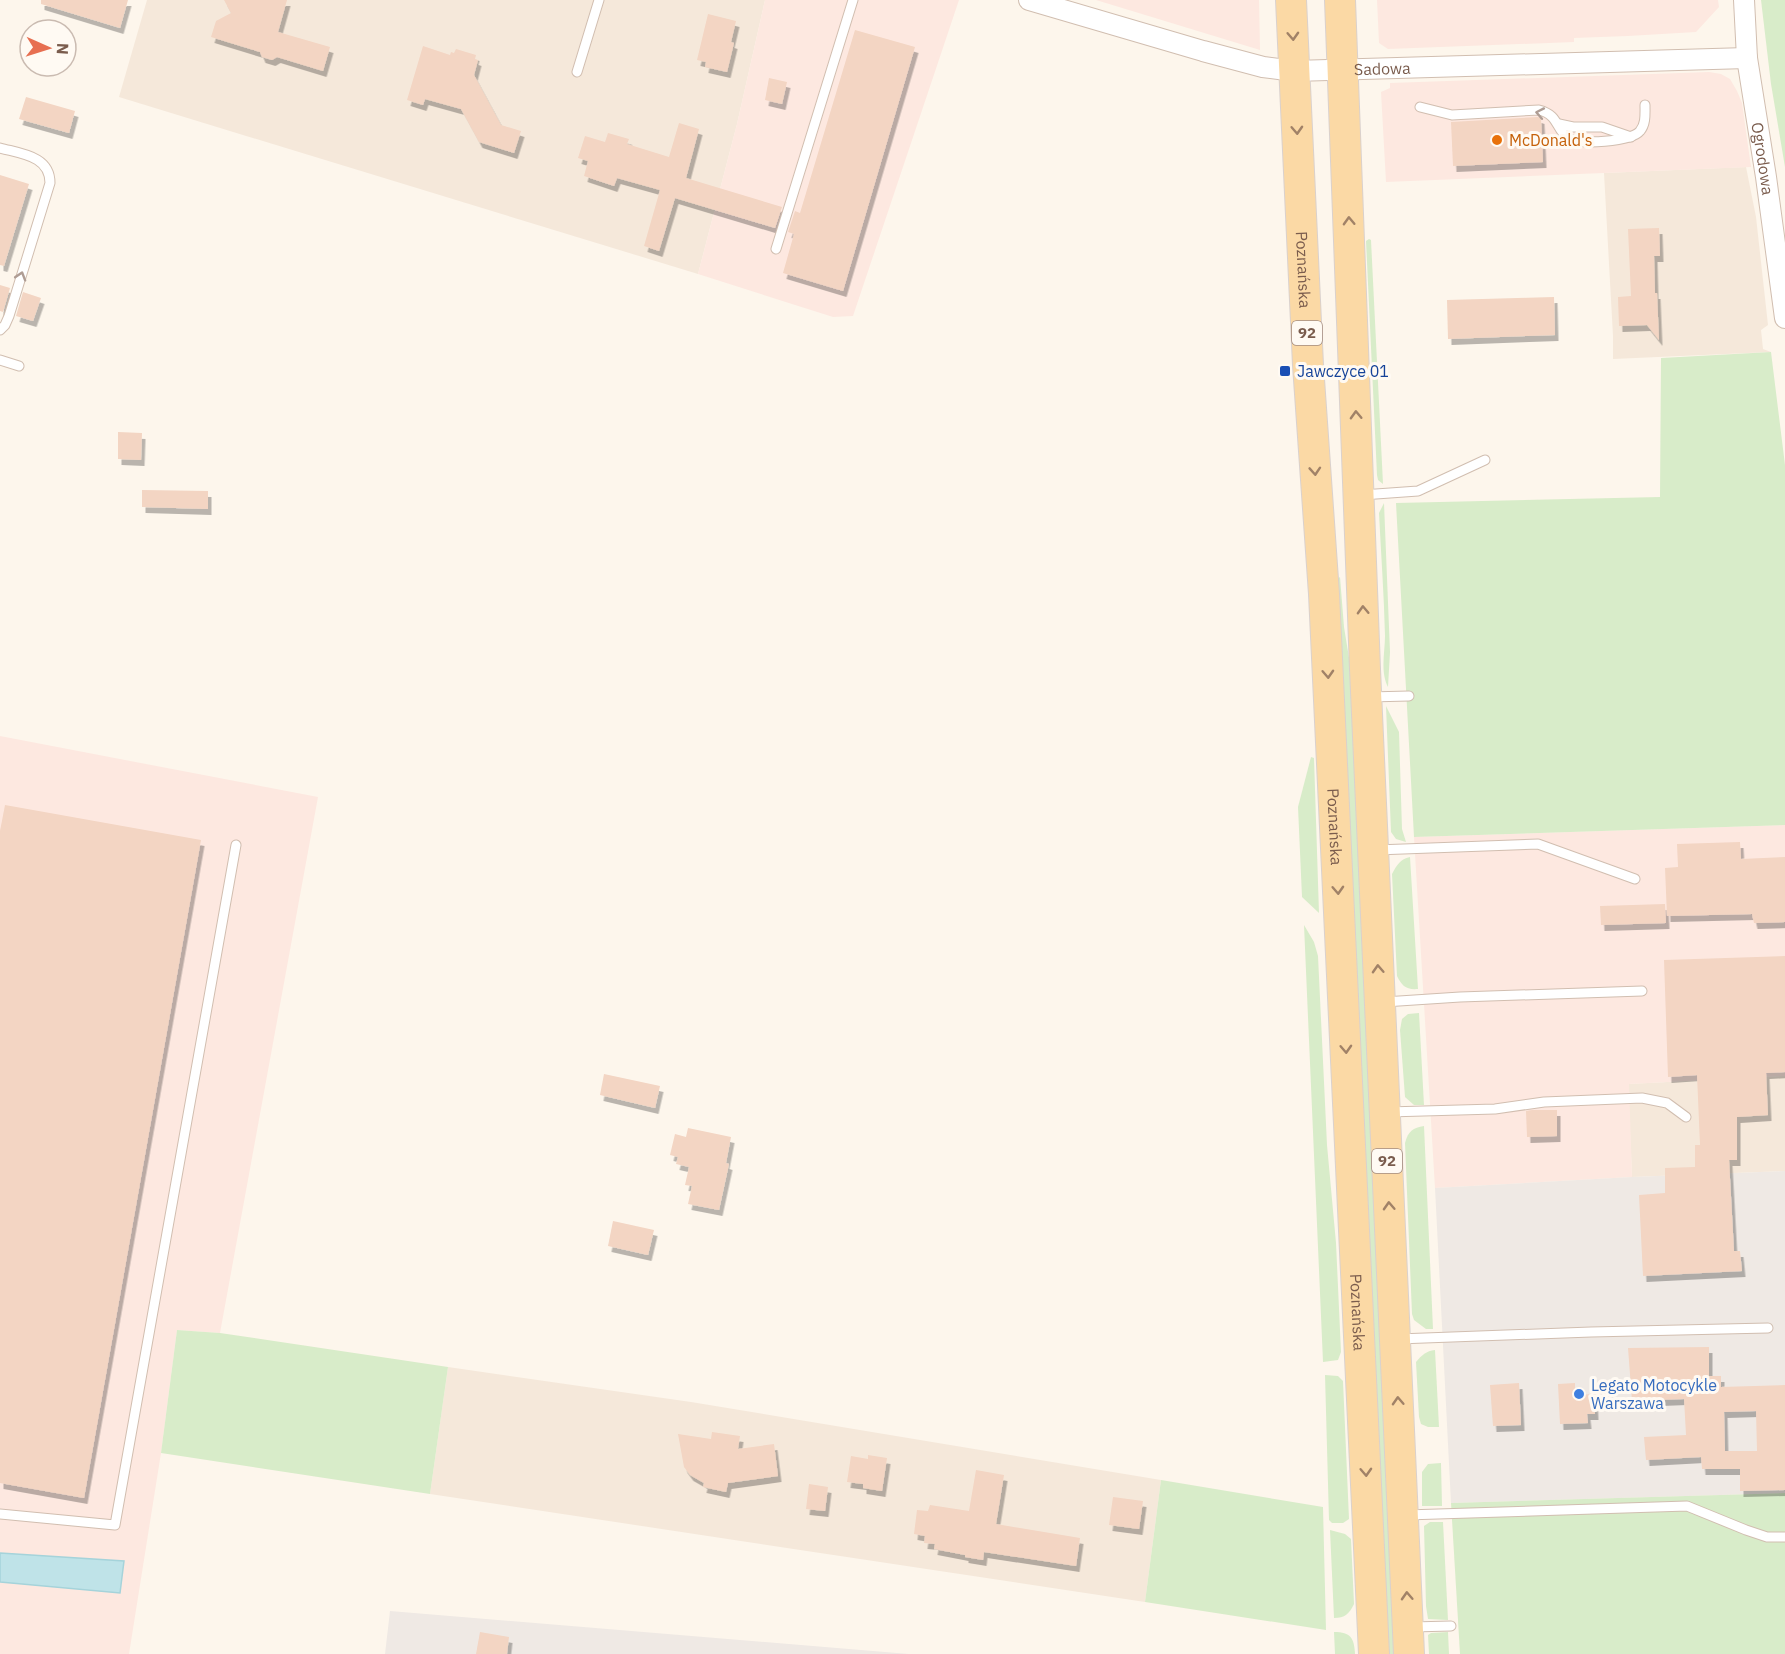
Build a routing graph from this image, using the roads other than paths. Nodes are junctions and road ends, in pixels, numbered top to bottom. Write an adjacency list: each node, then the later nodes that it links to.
1 (599, 0): 10 (lane)
2 (852, 0): 16 (lane)
3 (1029, 0): 9 (street, Sadowa)
4 (1291, 0): 9 (main road, Poznańska / 92, one-way to 9)
5 (1340, 0): 8 (main road, 92)
6 (1744, 0): 7 (street, Ogrodowa)
7 (1746, 58): 8 (street, Sadowa); 17 (street, Ogrodowa)
8 (1342, 70): 9 (street, Sadowa); 22 (main road, 92, one-way to 8)
9 (1294, 71): 39 (main road, Poznańska / 92, one-way to 39)
10 (577, 72)
11 (1645, 105): 14 (lane)
12 (1420, 107): 13 (lane, one-way to 12)
13 (1559, 124): 14 (lane); 14 (lane)
14 (1631, 137)
15 (0, 148): 18 (lane, one-way to 15)
16 (776, 249)
17 (1785, 318)
18 (0, 330)
19 (0, 360): 20 (lane)
20 (19, 366)
21 (1485, 460): 22 (lane)
22 (1358, 495): 24 (main road, 92, one-way to 22)
23 (1409, 696): 24 (lane)
24 (1366, 698): 26 (main road, 92)
25 (236, 845): 34 (lane)
26 (1373, 851): 27 (lane); 29 (main road, 92, one-way to 26)
27 (1635, 879)
28 (1642, 991): 29 (lane)
29 (1380, 1002): 30 (main road, 92)
30 (1385, 1113): 31 (lane); 33 (main road, 92, one-way to 30)
31 (1686, 1117)
32 (1768, 1328): 33 (lane)
33 (1395, 1339): 35 (main road, 92, one-way to 33)
34 (0, 1514)
35 (1403, 1515): 36 (lane); 38 (main road, 92, one-way to 35)
36 (1785, 1536)
37 (1451, 1626): 38 (lane)
38 (1409, 1640)
39 (1374, 1654)

